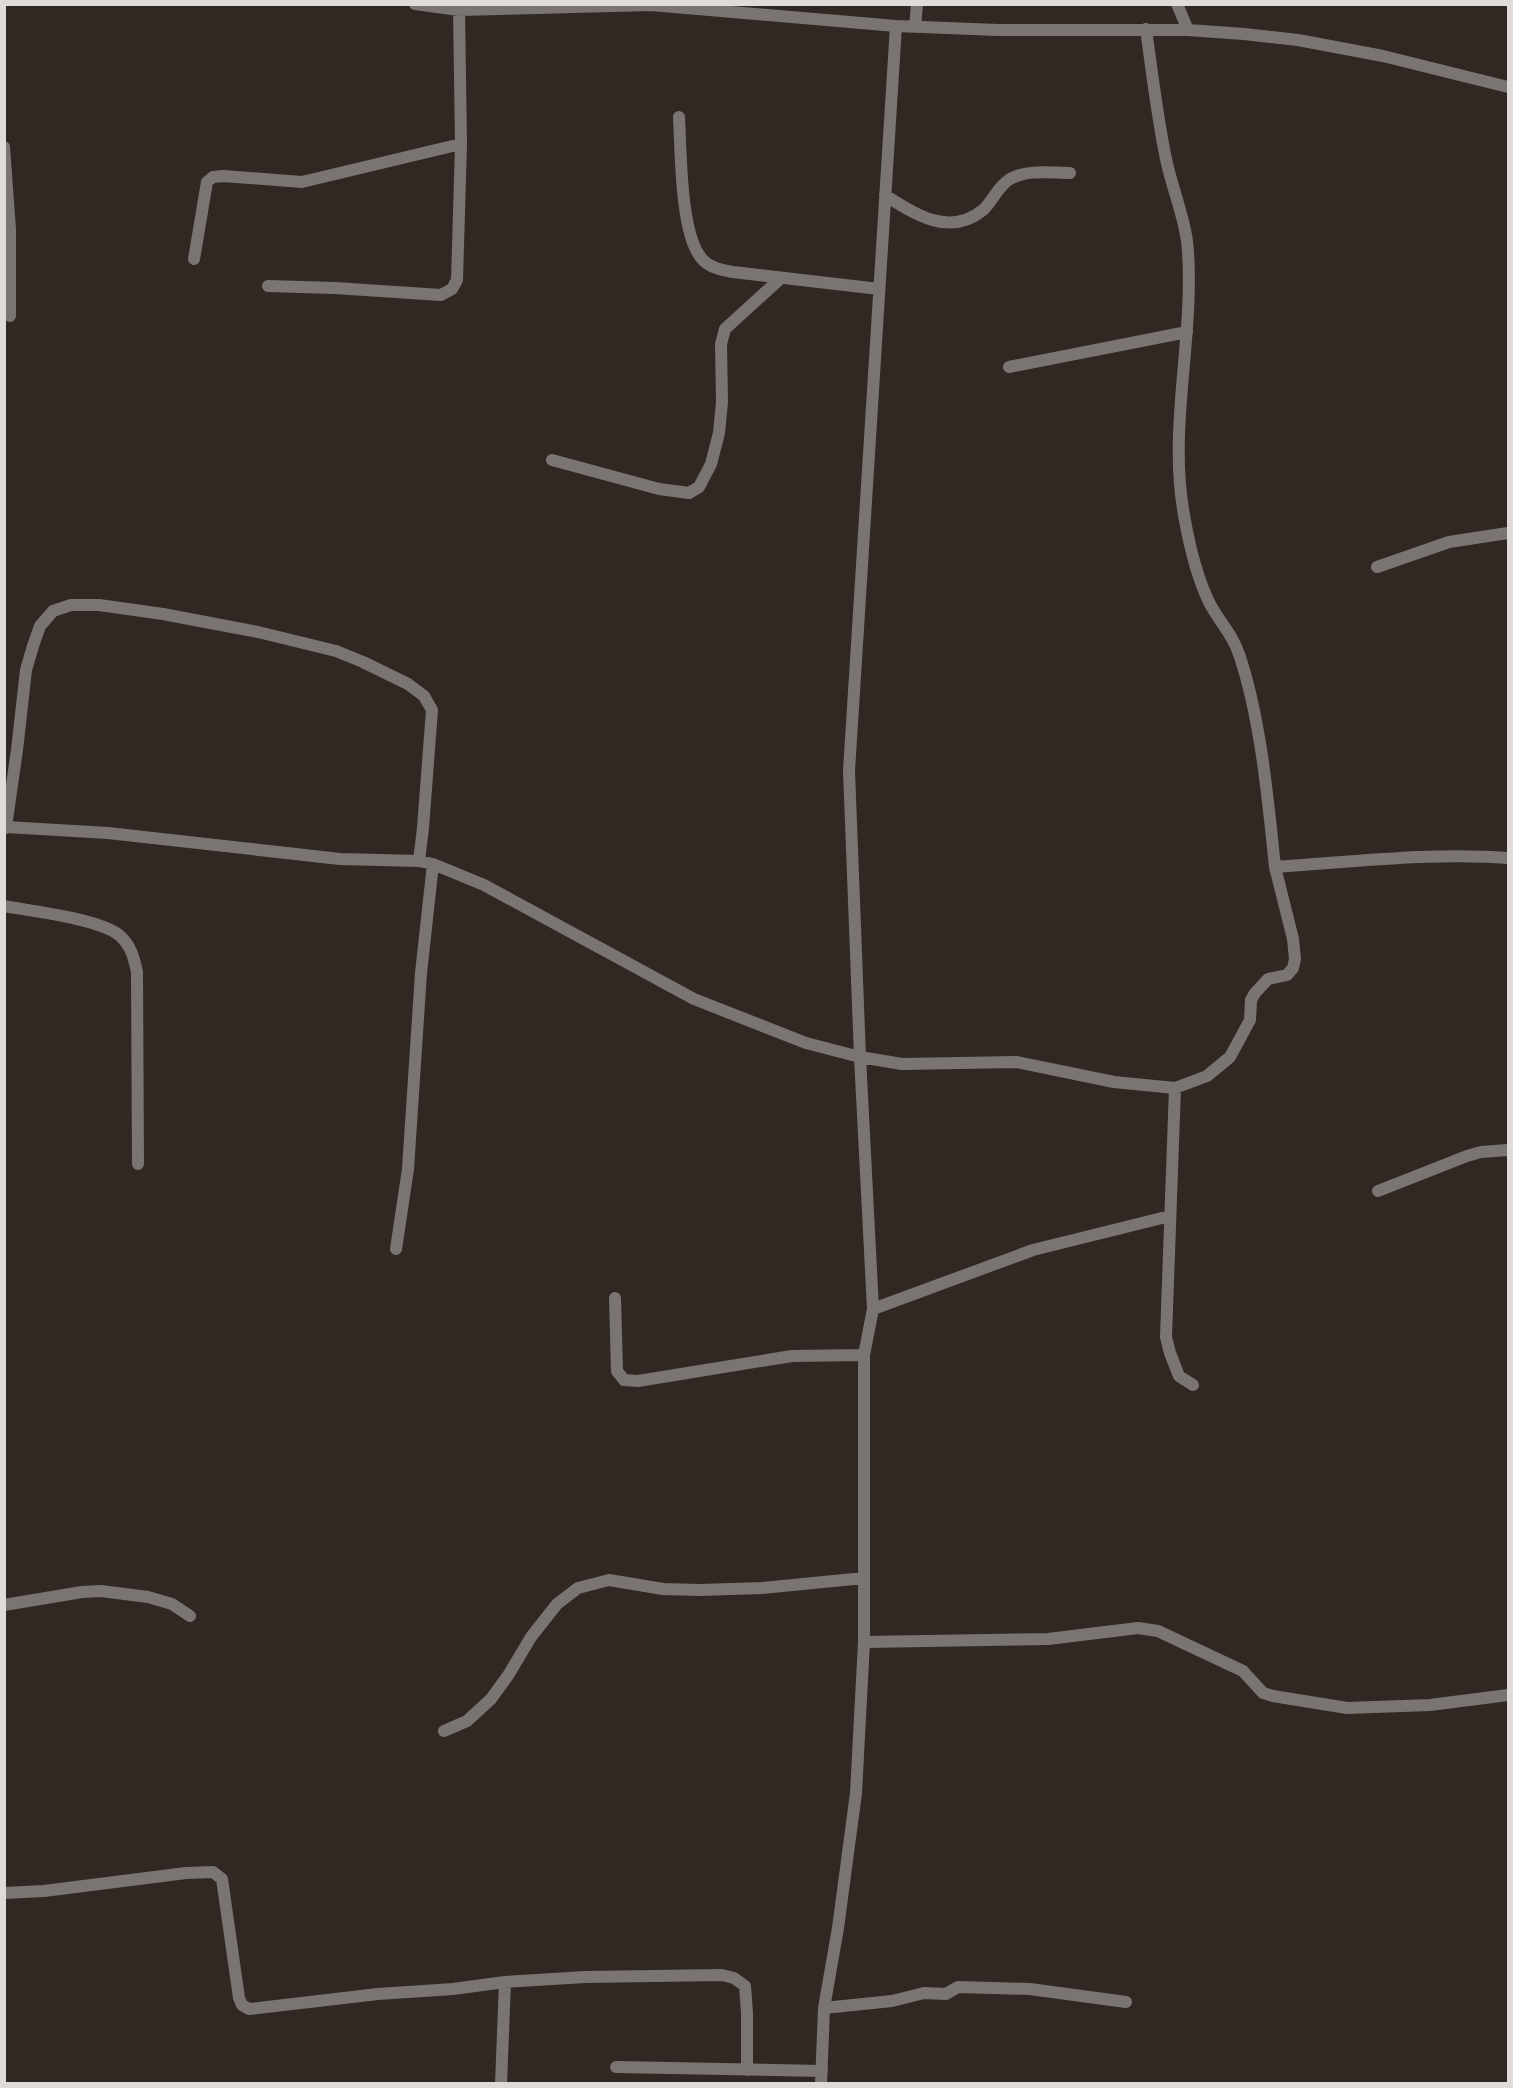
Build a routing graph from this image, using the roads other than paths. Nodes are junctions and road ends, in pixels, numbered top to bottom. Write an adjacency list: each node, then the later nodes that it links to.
1 (414, 4): 4 (street)
2 (917, 4): 6 (street)
3 (1177, 4): 8 (street)
4 (459, 10): 5 (street); 11 (street)
5 (896, 26): 6 (street); 14 (street)
6 (915, 27): 7 (street)
7 (1146, 29): 8 (street); 20 (street)
8 (1188, 30): 9 (street)
9 (1509, 87)
10 (679, 117): 16 (street)
11 (461, 144): 15 (street); 17 (street)
12 (4, 147): 19 (street)
13 (1070, 173): 14 (street)
14 (885, 195): 18 (street)
15 (194, 259)
16 (781, 278): 18 (street); 22 (street)
17 (268, 286)
18 (879, 289): 31 (street)
19 (10, 316)
20 (1187, 332): 21 (street); 29 (street)
21 (1010, 367)
22 (552, 460)
23 (1509, 533): 24 (street)
24 (1377, 567)
25 (5, 828): 27 (street); 27 (street)
26 (1509, 858): 29 (street)
27 (419, 861): 28 (street)
28 (433, 864): 31 (street); 37 (street)
29 (1275, 867): 32 (street)
30 (4, 906): 34 (street)
31 (860, 1057): 32 (street); 39 (street)
32 (1175, 1088): 36 (street)
33 (1509, 1150): 35 (street)
34 (138, 1164)
35 (1378, 1191)
36 (1170, 1216): 39 (street); 41 (street)
37 (396, 1249)
38 (615, 1298): 40 (street)
39 (873, 1309): 40 (street)
40 (864, 1354): 42 (street)
41 (1193, 1385)
42 (864, 1578): 45 (street); 47 (street)
43 (4, 1605): 44 (street)
44 (190, 1616)
45 (864, 1642): 46 (street); 51 (street)
46 (1509, 1695)
47 (444, 1731)
48 (4, 1893): 49 (street)
49 (505, 1982): 53 (street); 55 (street)
50 (1126, 2002): 51 (street)
51 (824, 2008): 54 (street)
52 (616, 2067): 53 (street)
53 (747, 2070): 54 (street)
54 (822, 2077)
55 (501, 2084)

